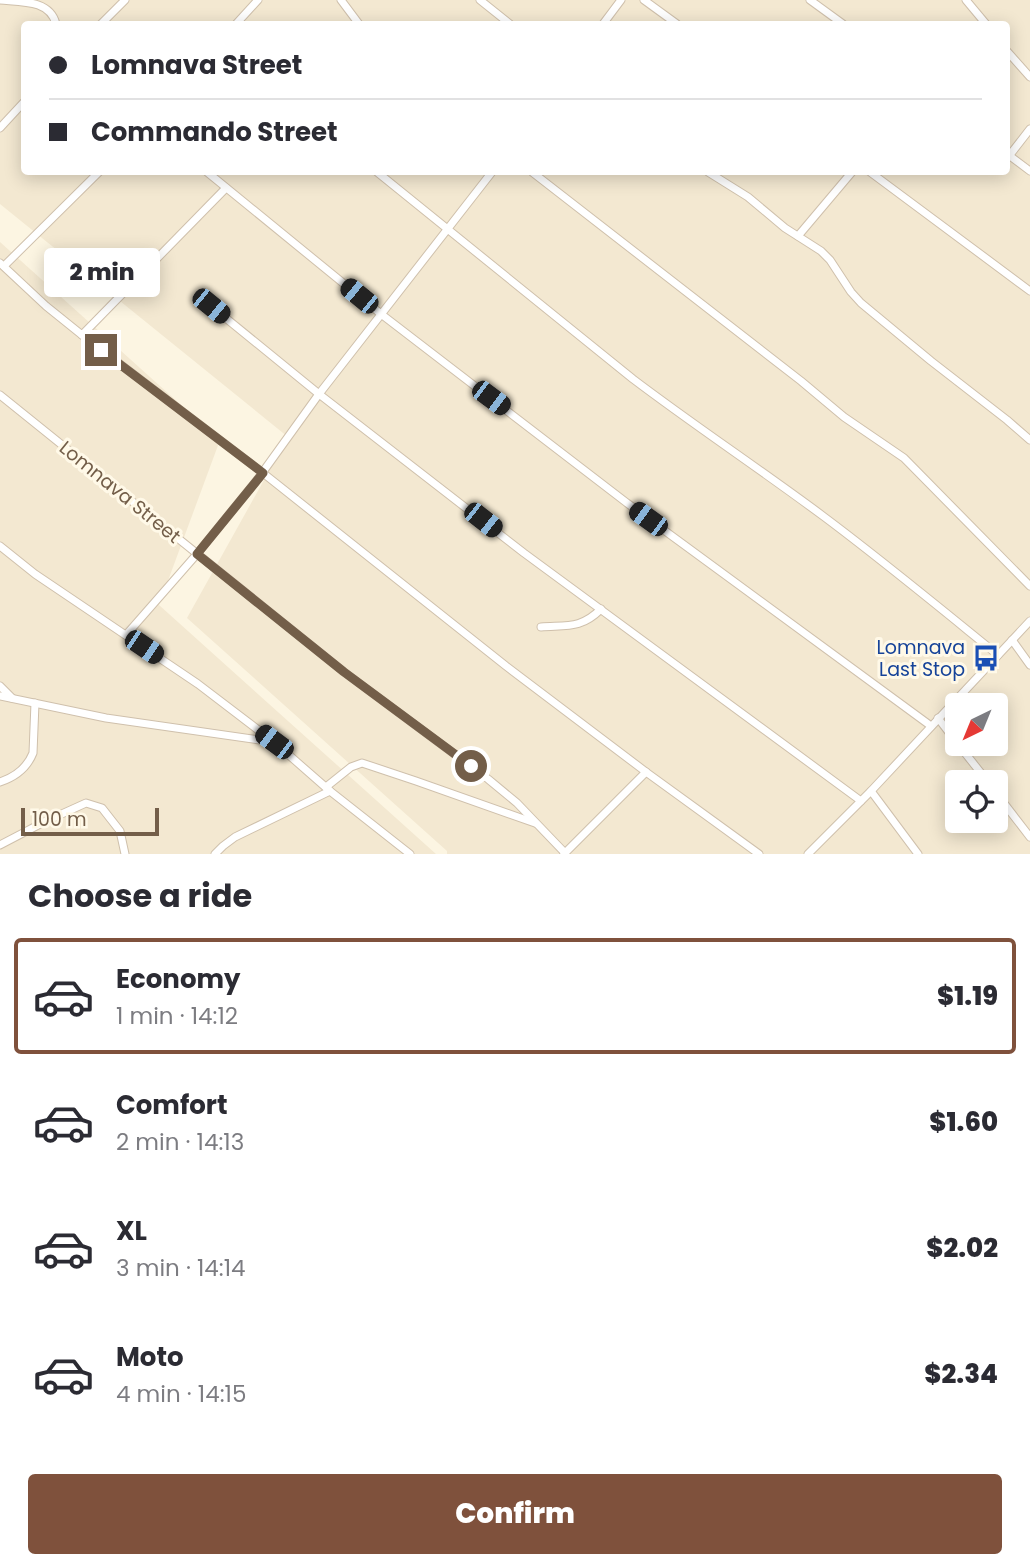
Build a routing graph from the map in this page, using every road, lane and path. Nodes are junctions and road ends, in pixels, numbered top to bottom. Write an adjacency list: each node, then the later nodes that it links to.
1 (0, 0): 10 (street)
2 (125, 0): 11 (street)
3 (258, 0): 12 (street)
4 (341, 0): 13 (street)
5 (480, 0): 14 (street)
6 (621, 0): 15 (street)
7 (644, 0): 16 (street)
8 (810, 0): 17 (street)
9 (965, 0): 18 (street)
10 (55, 21)
11 (104, 21)
12 (239, 21)
13 (357, 21)
14 (506, 21)
15 (605, 21)
16 (673, 21)
17 (839, 21)
18 (983, 21)
19 (1010, 54): 20 (street)
20 (1030, 77)
21 (21, 105): 22 (street)
22 (0, 128)
23 (1030, 129): 24 (street)
24 (1010, 153)
25 (1010, 156): 26 (street)
26 (1030, 171)
27 (96, 175): 38 (street)
28 (211, 175): 35 (street)
29 (381, 175): 36 (street)
30 (490, 175): 36 (street)
31 (536, 175): 49 (street)
32 (713, 175): 37 (street)
33 (849, 175): 37 (street)
34 (874, 175): 39 (street)
35 (226, 188): 41 (street); 42 (street)
36 (447, 228): 41 (street); 55 (street)
37 (798, 236): 45 (street)
38 (2, 264): 42 (street)
39 (1030, 291)
40 (211, 306): 43 (street)
41 (381, 314): 43 (street); 62 (street)
42 (82, 335): 46 (street)
43 (319, 394): 46 (street); 50 (street)
44 (0, 396): 48 (street, Lomnava Street)
45 (1030, 440)
46 (263, 473): 48 (street); 67 (street)
47 (0, 546): 53 (street)
48 (197, 554): 53 (street); 73 (street, Lomnava Street)
49 (1030, 586)
50 (601, 609): 52 (street); 71 (street)
51 (1030, 621): 54 (street)
52 (541, 627)
53 (126, 635): 64 (street)
54 (1012, 639): 55 (street); 56 (street)
55 (998, 655): 61 (street)
56 (1030, 665)
57 (0, 686): 59 (street)
58 (0, 696): 59 (street)
59 (13, 698): 60 (street)
60 (35, 703): 64 (street); 68 (street)
61 (938, 718): 62 (street); 63 (street)
62 (931, 726): 70 (street)
63 (945, 727)
64 (274, 742): 69 (street)
65 (968, 756): 66 (street)
66 (979, 770)
67 (646, 772): 79 (street); 80 (street)
68 (0, 782)
69 (328, 789): 73 (street); 77 (street); 78 (street)
70 (871, 791): 71 (street); 82 (street)
71 (861, 801): 81 (street)
72 (1008, 809): 74 (street)
73 (537, 824): 79 (street, Lomnava Street)
74 (1030, 837)
75 (0, 845): 76 (street)
76 (125, 854)
77 (215, 854)
78 (410, 854)
79 (565, 854)
80 (759, 854)
81 (808, 854)
82 (918, 854)

